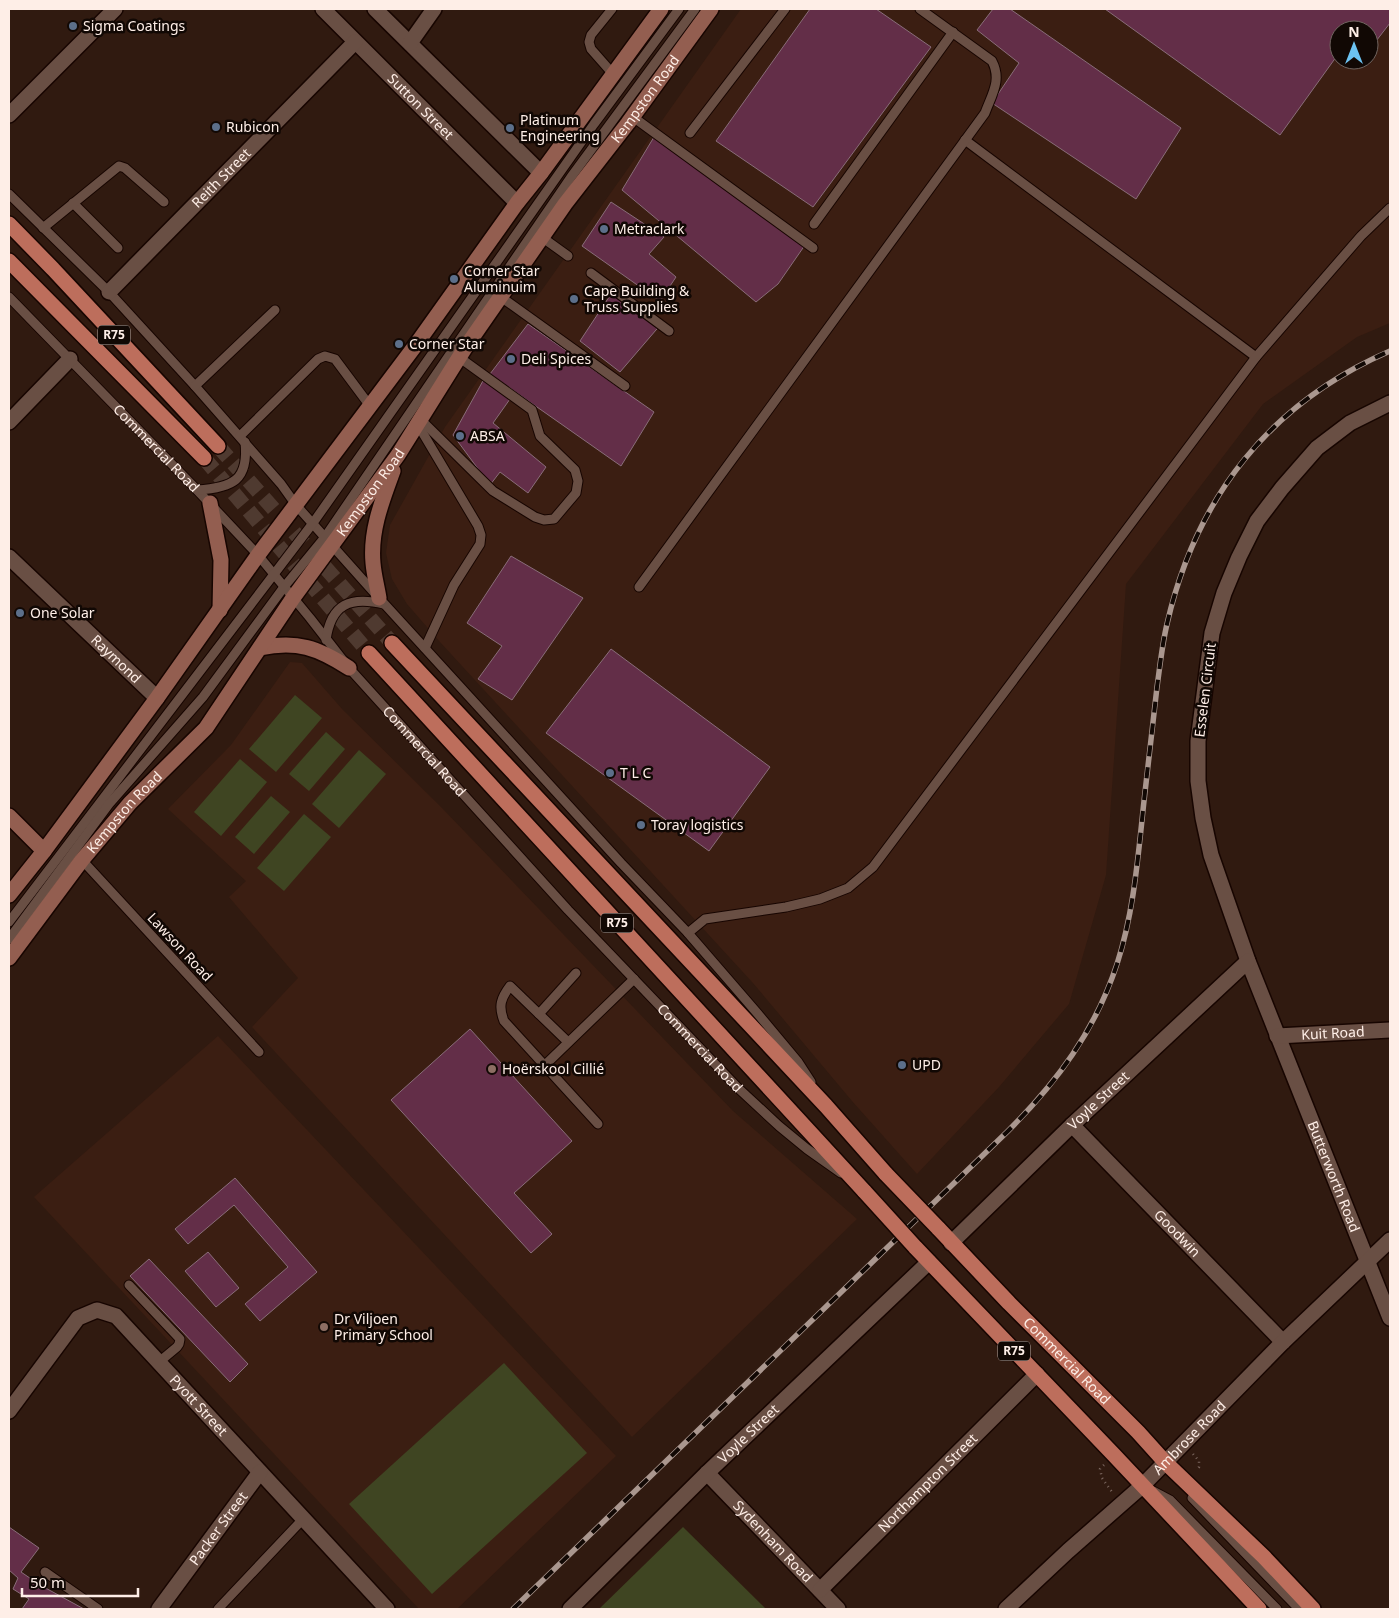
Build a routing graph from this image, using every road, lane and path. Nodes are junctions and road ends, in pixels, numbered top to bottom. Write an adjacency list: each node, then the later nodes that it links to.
1 (115, 9): 16 (street)
2 (323, 9): 13 (street, Sutton Street)
3 (375, 9): 14 (street)
4 (434, 9): 14 (street)
5 (612, 9): 15 (lane)
6 (658, 9): 15 (main road)
7 (679, 9): 56 (lane)
8 (695, 9): 57 (lane)
9 (711, 9): 17 (main road, Kempston Road)
10 (785, 9): 18 (lane)
11 (920, 9): 12 (lane)
12 (952, 32): 19 (lane); 27 (lane)
13 (355, 42): 24 (street, Sutton Street); 35 (street, Reith Street)
14 (410, 43): 20 (street)
15 (613, 74): 20 (main road)
16 (9, 115)
17 (633, 117): 29 (main road, Kempston Road); 31 (lane)
18 (690, 133)
19 (965, 140): 40 (lane); 61 (lane)
20 (541, 173): 24 (main road)
21 (9, 194): 28 (lane, Commercial Road)
22 (164, 202): 23 (lane)
23 (73, 203): 28 (lane); 30 (lane)
24 (517, 203): 46 (main road)
25 (1390, 208): 40 (lane)
26 (9, 224): 50 (main road, R75)
27 (814, 224)
28 (44, 228): 35 (lane, Commercial Road)
29 (543, 238): 32 (lane); 37 (main road, Kempston Road)
30 (118, 248)
31 (813, 248)
32 (568, 256)
33 (9, 261): 52 (main road, Commercial Road / R75)
34 (591, 273): 39 (lane)
35 (109, 292): 43 (lane, Commercial Road)
36 (9, 297): 42 (lane, Commercial Road)
37 (501, 297): 41 (main road, Kempston Road); 44 (lane)
38 (275, 310): 43 (lane)
39 (669, 331)
40 (1256, 357): 77 (lane)
41 (460, 358): 48 (main road, Kempston Road); 48 (lane)
42 (70, 359): 47 (street); 53 (lane, Commercial Road)
43 (195, 386): 49 (lane, Commercial Road)
44 (625, 386)
45 (1390, 403): 80 (street, Esselen Circuit)
46 (370, 406): 49 (lane); 55 (main road)
47 (9, 422)
48 (420, 422): 51 (main road, Kempston Road); 68 (lane)
49 (242, 439): 53 (lane); 55 (lane, Commercial Road)
50 (218, 446)
51 (398, 456): 57 (main road, Kempston Road); 63 (main road)
52 (204, 458)
53 (197, 490): 54 (lane, Commercial Road)
54 (210, 503): 58 (lane, Commercial Road); 64 (main road)
55 (296, 505): 56 (lane, Commercial Road); 58 (main road)
56 (313, 524): 57 (lane, Commercial Road); 60 (lane)
57 (329, 541): 62 (main road, Kempston Road); 63 (lane, Commercial Road)
58 (258, 555): 60 (lane, Commercial Road); 64 (main road)
59 (9, 557): 71 (street, Raymond)
60 (273, 574): 62 (lane, Commercial Road); 76 (lane)
61 (639, 587)
62 (288, 593): 65 (lane, Commercial Road); 67 (main road, Kempston Road); 78 (lane)
63 (382, 601): 65 (lane); 68 (lane, Commercial Road)
64 (220, 610): 71 (main road)
65 (326, 640): 70 (lane, Commercial Road)
66 (392, 643): 89 (main road, Commercial Road / R75)
67 (260, 648): 70 (main road); 74 (main road, Kempston Road)
68 (425, 648): 77 (lane, Commercial Road)
69 (369, 653): 92 (main road, Commercial Road / R75)
70 (349, 668): 82 (lane, Commercial Road)
71 (157, 698): 73 (main road)
72 (9, 816): 73 (main road)
73 (44, 851): 75 (main road)
74 (82, 860): 79 (main road, Kempston Road); 87 (lane, Lawson Road)
75 (9, 896)
76 (9, 922)
77 (688, 934): 89 (lane, Commercial Road)
78 (9, 939)
79 (9, 958)
80 (1248, 961): 85 (street, Esselen Circuit); 91 (street, Voyle Street)
81 (576, 973): 83 (lane)
82 (634, 979): 86 (lane); 92 (lane, Commercial Road)
83 (539, 1014): 86 (lane); 88 (lane)
84 (1390, 1030): 85 (street, Kuit Road)
85 (1277, 1036): 96 (street, Butterworth Road)
86 (568, 1042): 88 (lane)
87 (259, 1052)
88 (545, 1065): 90 (lane)
89 (826, 1106): 94 (main road, Commercial Road / R75, bridge)
90 (598, 1124)
91 (1072, 1125): 94 (street, Voyle Street); 99 (street, Goodwin)
92 (862, 1189): 95 (main road, Commercial Road / R75, bridge)
93 (1390, 1240): 96 (street)
94 (951, 1243): 103 (main road, Commercial Road / R75)
95 (930, 1262): 101 (main road, Commercial Road / R75); 105 (street, Voyle Street)
96 (1369, 1262): 98 (street, Butterworth Road); 99 (street, Ambrose Road)
97 (130, 1285): 100 (lane)
98 (1390, 1318)
99 (1283, 1342): 103 (street, Ambrose Road)
100 (159, 1362): 102 (street, Pyott Street); 104 (street, Pyott Street)
101 (1037, 1374): 106 (main road, Commercial Road / R75); 109 (street, Northampton Street)
102 (9, 1411)
103 (1165, 1462): 106 (street, Ambrose Road); 119 (lane); 120 (main road, Commercial Road / R75)
104 (260, 1472): 107 (street, Pyott Street); 111 (street, Packer Street)
105 (707, 1473): 109 (street, Sydenham Road); 114 (street, Voyle Street)
106 (1142, 1486): 116 (street, Ambrose Road); 117 (main road, Commercial Road / R75); 118 (lane)
107 (303, 1519): 112 (lane); 113 (street, Pyott Street)
108 (45, 1572): 110 (lane)
109 (820, 1590): 115 (street, Sydenham Road)
110 (98, 1609)
111 (159, 1609)
112 (218, 1609)
113 (387, 1609)
114 (570, 1609)
115 (838, 1609)
116 (1006, 1609)
117 (1259, 1609)
118 (1277, 1609)
119 (1299, 1609)
120 (1313, 1609)

